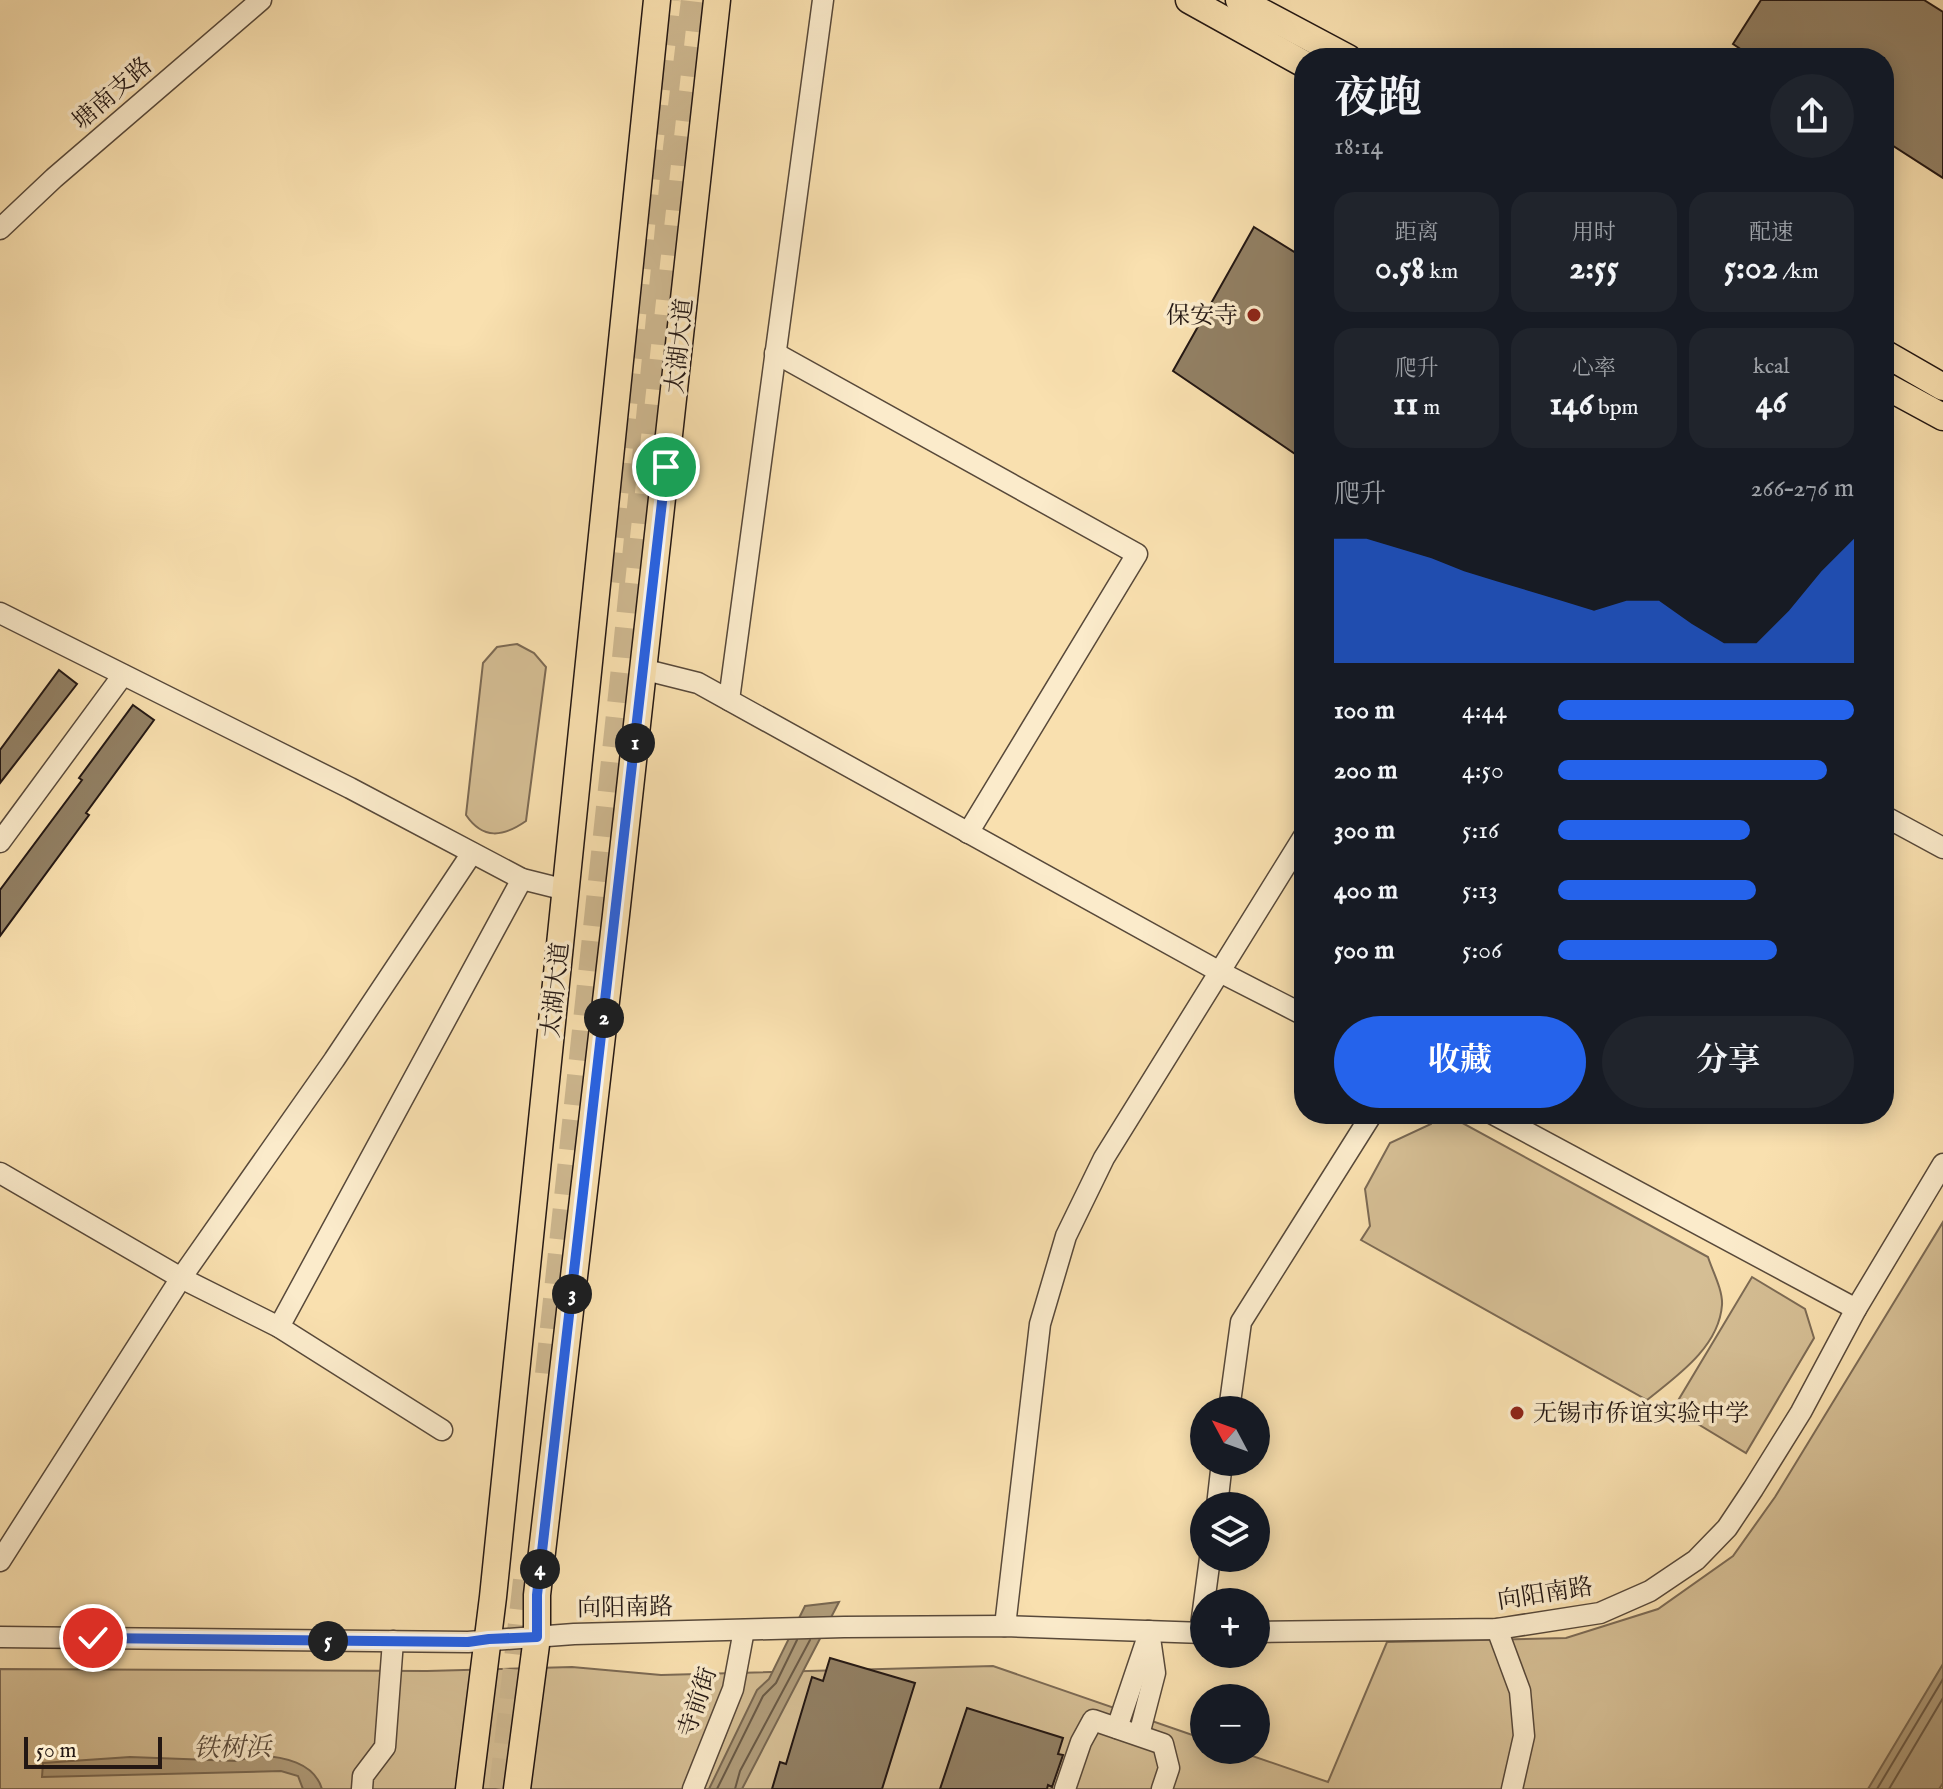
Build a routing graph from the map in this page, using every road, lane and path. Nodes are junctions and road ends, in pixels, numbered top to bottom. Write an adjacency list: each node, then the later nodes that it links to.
1 (261, 0): 9 (street, 塘南支路)
2 (657, 0): 25 (main road, 太湖大道)
3 (717, 0): 15 (main road, 太湖大道)
4 (823, 0): 10 (street)
5 (1189, 0): 6 (main road)
6 (1236, 5): 7 (main road); 8 (main road)
7 (1327, 48)
8 (1294, 55)
9 (0, 229)
10 (775, 353): 17 (street); 19 (street)
11 (1894, 361): 13 (main road)
12 (1894, 387): 13 (main road)
13 (1939, 396)
14 (0, 613): 16 (street)
15 (643, 672): 17 (street); 45 (main road, 太湖大道)
16 (123, 675): 20 (street); 23 (street)
17 (729, 700): 19 (street)
18 (1894, 821): 21 (street)
19 (968, 833): 26 (street)
20 (0, 842)
21 (1943, 848)
22 (1294, 852): 26 (street)
23 (472, 853): 24 (street); 32 (street)
24 (522, 879): 25 (street); 34 (street)
25 (566, 890): 46 (main road, 太湖大道)
26 (1220, 972): 27 (street); 38 (street)
27 (1294, 1010)
28 (1366, 1124): 35 (street)
29 (1512, 1124): 33 (street)
30 (1943, 1164): 33 (street, 向阳南路)
31 (0, 1173): 32 (street)
32 (181, 1278): 34 (street); 37 (street)
33 (1856, 1309): 39 (street, 向阳南路)
34 (279, 1327): 36 (street)
35 (1231, 1396)
36 (442, 1430)
37 (0, 1561)
38 (1005, 1626): 40 (street, 向阳南路); 41 (street, 向阳南路)
39 (1497, 1629): 42 (street, 向阳南路); 56 (street)
40 (752, 1630): 45 (street, 向阳南路); 53 (street, 寺前街)
41 (1149, 1631): 43 (street, 向阳南路); 48 (street); 49 (street)
42 (1270, 1632)
43 (1190, 1633)
44 (0, 1637): 47 (street, 向阳南路)
45 (537, 1637): 46 (street, 向阳南路); 52 (main road, 太湖大道)
46 (489, 1639): 47 (street, 向阳南路); 51 (main road, 太湖大道)
47 (393, 1641): 50 (street)
48 (1117, 1728): 49 (street); 54 (street)
49 (1139, 1735): 55 (street)
50 (362, 1789)
51 (469, 1789)
52 (517, 1789)
53 (693, 1789)
54 (1065, 1789)
55 (1162, 1789)
56 (1512, 1789)

